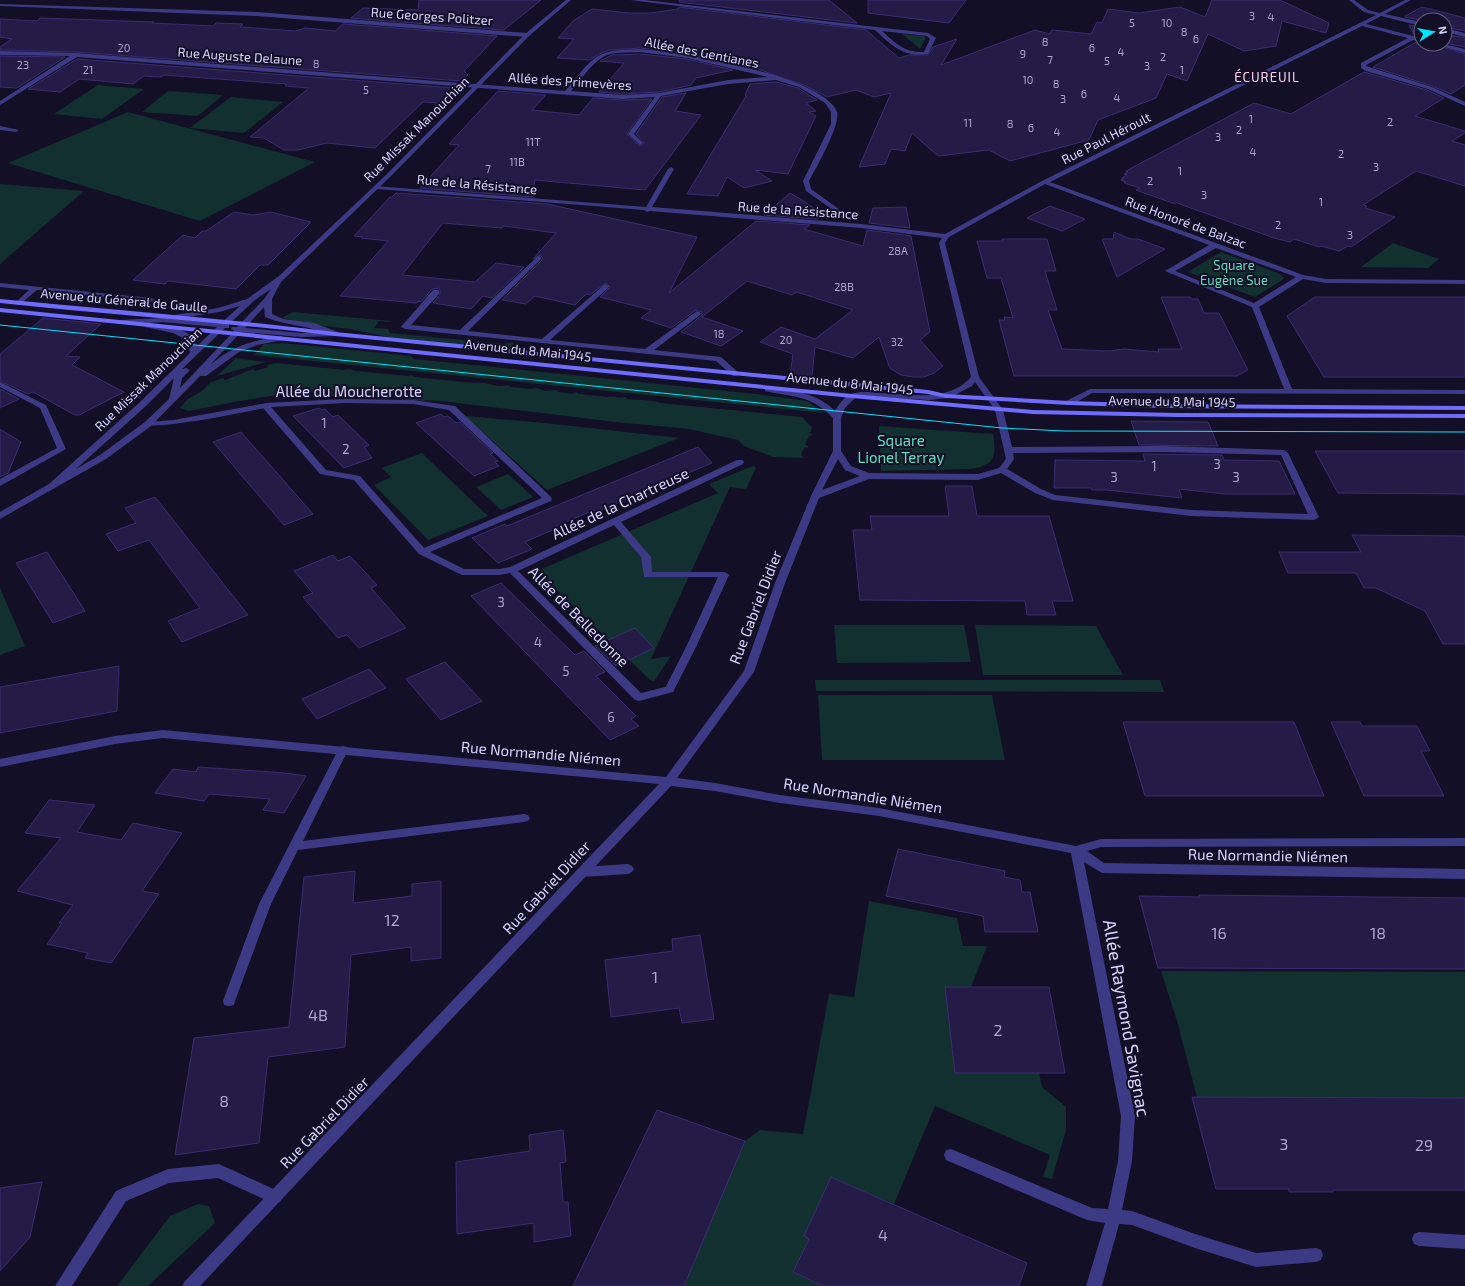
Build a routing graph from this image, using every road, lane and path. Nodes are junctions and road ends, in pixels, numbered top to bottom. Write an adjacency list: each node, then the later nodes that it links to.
1 (569, 0): 11 (street, Rue Missak Manouchian)
2 (632, 0): 9 (street)
3 (1351, 0): 6 (street)
4 (1409, 0): 6 (street, Rue Paul Héroult)
5 (0, 5): 11 (street, Rue Georges Politzer)
6 (1380, 14): 7 (street); 8 (street, Rue Paul Héroult)
7 (1413, 22)
8 (1361, 24): 13 (street); 28 (street, Rue Paul Héroult)
9 (877, 28): 9 (street)
10 (1453, 32): 12 (street)
11 (527, 35): 19 (street, Rue Missak Manouchian)
12 (1465, 35)
13 (1412, 38): 23 (street)
14 (1453, 48): 15 (street)
15 (1465, 51)
16 (0, 53): 17 (street, Rue Auguste Delaune)
17 (76, 55): 19 (street, Rue Auguste Delaune); 22 (street)
18 (776, 78): 20 (street, Allée des Gentianes); 21 (street, Allée des Primevères); 31 (street, Allée des Primevères)
19 (478, 86): 20 (street, Allée des Primevères); 29 (street, Rue Missak Manouchian)
20 (567, 92): 21 (street, Allée des Primevères)
21 (659, 95): 26 (street)
22 (0, 102)
23 (1465, 104)
24 (0, 128): 25 (street)
25 (16, 130)
26 (640, 143)
27 (671, 169): 30 (street)
28 (1044, 182): 32 (street, Rue Paul Héroult); 33 (street, Rue Honoré de Balzac)
29 (377, 187): 30 (street, Rue de la Résistance); 36 (street, Rue Missak Manouchian)
30 (647, 210): 32 (street, Rue de la Résistance)
31 (846, 216)
32 (946, 236): 65 (street)
33 (1215, 245): 35 (street, Rue Honoré de Balzac); 48 (street)
34 (539, 258): 56 (street)
35 (1302, 277): 37 (street, Rue Honoré de Balzac); 48 (street)
36 (282, 278): 39 (street, Rue Missak Manouchian); 44 (street, Rue Missak Manouchian)
37 (1465, 282)
38 (1, 286): 41 (street)
39 (269, 286): 43 (street, Rue Missak Manouchian); 54 (street)
40 (605, 286): 60 (street)
41 (35, 288): 45 (street); 47 (street)
42 (436, 292): 56 (street)
43 (252, 298): 51 (street); 55 (street, Rue Missak Manouchian)
44 (268, 299): 54 (street, Rue Missak Manouchian); 57 (street)
45 (152, 300)
46 (0, 301): 47 (main road, Avenue du Général de Gaulle)
47 (19, 303): 51 (main road, Avenue du Général de Gaulle)
48 (1255, 306): 69 (street)
49 (0, 310): 52 (main road, Avenue du Général de Gaulle)
50 (697, 313): 61 (street)
51 (174, 317): 55 (main road, Avenue du Général de Gaulle)
52 (122, 322): 53 (main road, Avenue du Général de Gaulle); 55 (street)
53 (144, 324): 55 (main road, Avenue du Général de Gaulle); 62 (street)
54 (239, 327): 55 (street); 57 (street); 58 (main road, Avenue du 8 Mai 1945); 67 (street, Rue Missak Manouchian)
55 (223, 328): 62 (street, Rue Missak Manouchian); 74 (street)
56 (462, 333): 59 (street)
57 (335, 334): 63 (main road, Avenue du 8 Mai 1945)
58 (282, 338): 67 (street); 68 (main road, Avenue du 8 Mai 1945)
59 (532, 341): 60 (street); 63 (street)
60 (543, 342): 61 (street)
61 (648, 351): 64 (street)
62 (194, 353): 88 (street, Rue Missak Manouchian)
63 (521, 354): 64 (main road, Avenue du 8 Mai 1945)
64 (736, 374): 72 (main road, Avenue du 8 Mai 1945)
65 (975, 377): 72 (street); 73 (street)
66 (0, 384): 87 (street)
67 (187, 386): 74 (street, Rue Missak Manouchian)
68 (751, 386): 71 (main road, Avenue du 8 Mai 1945); 80 (street)
69 (1289, 392): 70 (street, Avenue du 8 Mai 1945); 75 (street, Avenue du 8 Mai 1945)
70 (1465, 392)
71 (852, 396): 72 (street); 78 (main road, Avenue du 8 Mai 1945); 80 (street)
72 (946, 396): 73 (main road, Avenue du 8 Mai 1945)
73 (990, 398): 75 (main road, Avenue du 8 Mai 1945); 78 (street)
74 (173, 400): 81 (street, Rue Missak Manouchian)
75 (1069, 403): 77 (main road, Avenue du 8 Mai 1945)
76 (263, 406): 81 (street); 92 (street, Allée de Belledonne); 92 (street, Allée du Moucherotte)
77 (1465, 408)
78 (999, 410): 79 (main road, Avenue du 8 Mai 1945); 82 (street)
79 (1465, 416)
80 (837, 418): 83 (street)
81 (148, 424): 88 (street, Rue Missak Manouchian)
82 (1007, 450): 85 (street); 85 (street)
83 (836, 451): 86 (street); 89 (street, Rue Gabriel Didier)
84 (740, 462): 91 (street, Allée de la Chartreuse)
85 (1002, 470): 86 (street)
86 (868, 476): 89 (street)
87 (0, 483)
88 (52, 486): 90 (street, Rue Missak Manouchian)
89 (815, 496): 96 (street, Rue Gabriel Didier)
90 (0, 516)
91 (615, 521): 93 (street, Allée de la Chartreuse); 93 (street, Allée de Belledonne)
92 (422, 552): 93 (street, Allée de Belledonne)
93 (512, 570)
94 (343, 750): 95 (street, Rue Normandie Niémen); 96 (street, Rue Normandie Niémen); 99 (street)
95 (0, 763)
96 (669, 781): 100 (street, Rue Normandie Niémen); 102 (street, Rue Gabriel Didier)
97 (524, 818): 99 (street)
98 (1465, 842): 100 (street, Rue Normandie Niémen)
99 (294, 846): 104 (street)
100 (1076, 850): 103 (street, Rue Normandie Niémen); 107 (street, Allée Raymond Savignac)
101 (628, 869): 102 (street)
102 (582, 872): 106 (street, Rue Gabriel Didier)
103 (1465, 874)
104 (229, 1001)
105 (951, 1155): 107 (street)
106 (275, 1196): 111 (street); 112 (street, Rue Gabriel Didier)
107 (1114, 1216): 110 (street); 113 (street, Allée Raymond Savignac)
108 (1419, 1239): 109 (street)
109 (1465, 1242)
110 (1316, 1255)
111 (63, 1286)
112 (190, 1286)
113 (1094, 1286)

